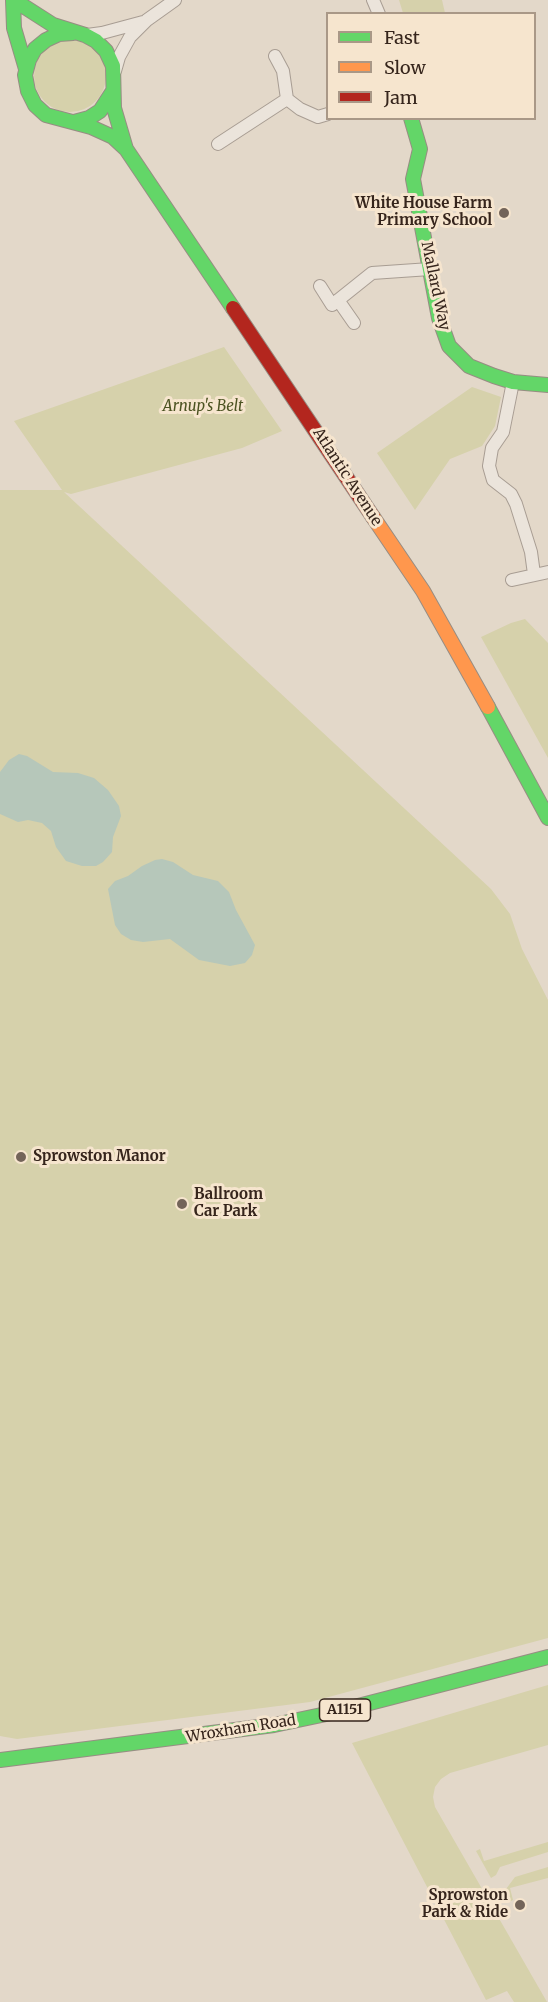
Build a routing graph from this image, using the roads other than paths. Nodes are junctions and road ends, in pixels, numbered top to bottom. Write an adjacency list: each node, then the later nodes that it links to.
1 (13, 0): 4 (street, Atlantic Avenue); 6 (street, Atlantic Avenue)
2 (175, 0): 3 (street)
3 (147, 20): 4 (street); 7 (street)
4 (79, 34): 6 (street); 7 (street, Atlantic Avenue)
5 (275, 56): 9 (street)
6 (26, 69): 12 (street, Atlantic Avenue)
7 (114, 75): 8 (street, Atlantic Avenue)
8 (113, 91): 12 (street); 14 (street, Atlantic Avenue)
9 (287, 99): 10 (street); 13 (street)
10 (326, 114)
11 (412, 120): 15 (street, Mallard Way)
12 (74, 122): 14 (street, Atlantic Avenue)
13 (218, 144)
14 (126, 148): 24 (street, Atlantic Avenue)
15 (430, 270): 17 (street); 19 (street, Mallard Way)
16 (320, 286): 17 (street)
17 (338, 300): 18 (street)
18 (354, 323)
19 (513, 382): 20 (street, Mallard Way); 22 (street)
20 (548, 385)
21 (548, 572): 22 (street)
22 (534, 574): 23 (street)
23 (512, 580)
24 (548, 818)
25 (548, 1657): 26 (street, Wroxham Road / A1151)
26 (0, 1760)

